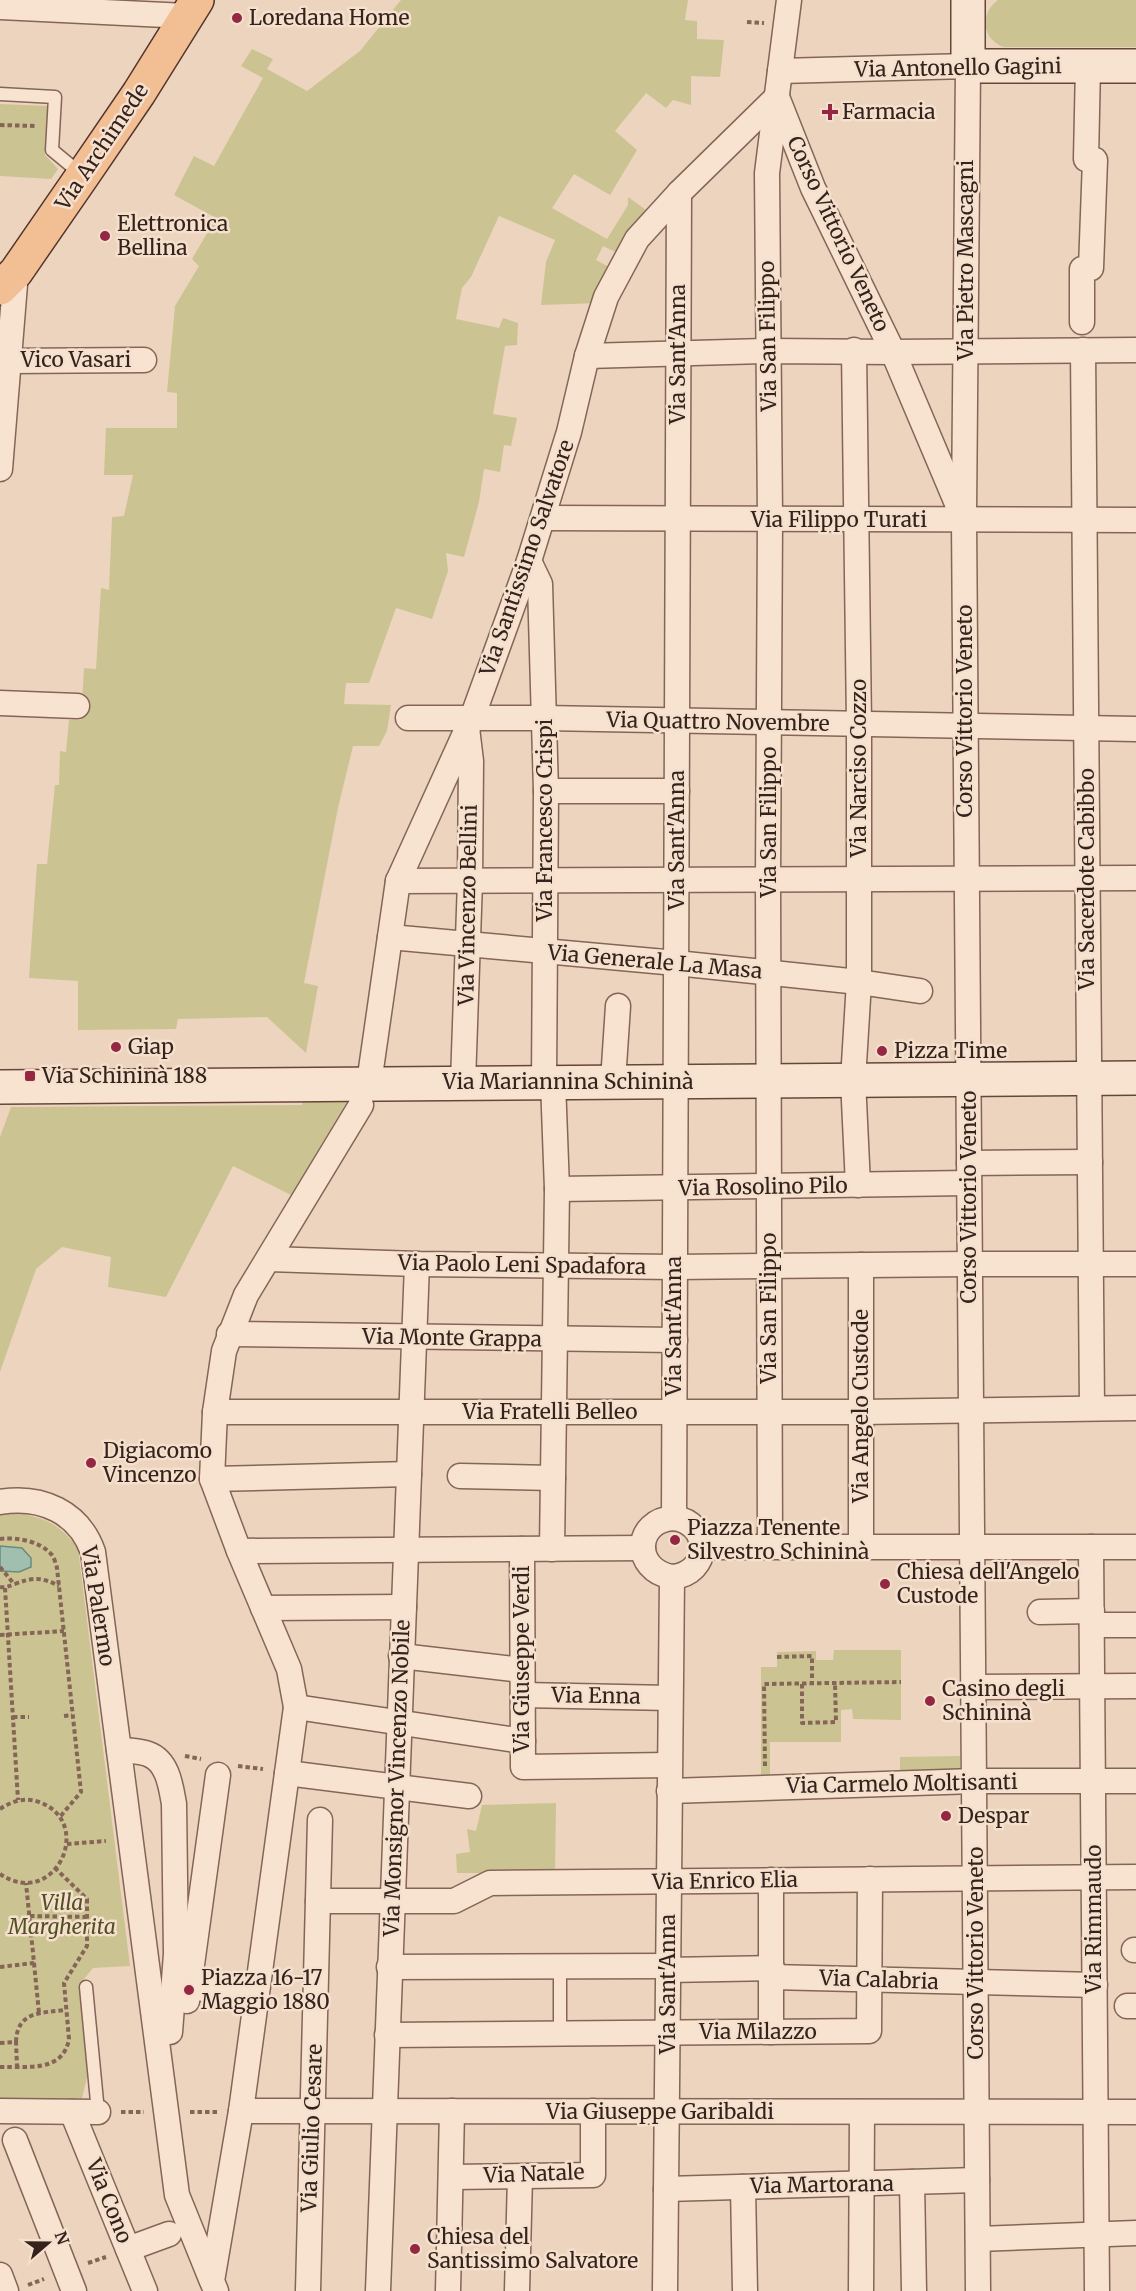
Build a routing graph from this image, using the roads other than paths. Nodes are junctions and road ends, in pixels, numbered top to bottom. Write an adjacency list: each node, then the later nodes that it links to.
1 (789, 0): 8 (street, Corso Vittorio Veneto)
2 (968, 0): 5 (main road, Via Pietro Mascagni)
3 (0, 7): 4 (street)
4 (191, 8): 11 (main road, Via Archimede)
5 (968, 66): 6 (main road, Via Antonello Gagini); 8 (street, Via Antonello Gagini); 16 (street, Via Pietro Mascagni)
6 (1088, 66): 7 (main road, Via Antonello Gagini); 14 (street)
7 (1136, 66)
8 (780, 71): 10 (street, Corso Vittorio Veneto)
9 (0, 94): 11 (lane)
10 (777, 97): 12 (street, Via Santissimo Salvatore); 19 (street, Via San Filippo); 20 (street, Corso Vittorio Veneto)
11 (83, 175): 13 (main road, Via Archimede)
12 (679, 193): 21 (street, Via Sant'Anna); 22 (street, Via Santissimo Salvatore)
13 (8, 280): 24 (street)
14 (1083, 322)
15 (854, 350): 19 (street); 20 (street); 29 (street, Via Narciso Cozzo)
16 (966, 350): 17 (street); 20 (street); 30 (street, Via Pietro Mascagni)
17 (1083, 350): 18 (street); 31 (street, Via Sacerdote Cabibbo)
18 (1136, 350)
19 (768, 351): 21 (street); 28 (street, Via San Filippo)
20 (893, 352): 30 (street, Corso Vittorio Veneto)
21 (678, 354): 22 (street); 27 (street, Via Sant'Anna)
22 (587, 356): 26 (street, Via Santissimo Salvatore)
23 (144, 360): 24 (street, Vico Vasari)
24 (9, 361): 25 (street)
25 (0, 469)
26 (543, 518): 27 (street, Via Filippo Turati); 33 (street, Via Santissimo Salvatore)
27 (678, 519): 28 (street, Via Filippo Turati); 38 (street, Via Sant'Anna)
28 (770, 519): 29 (street, Via Filippo Turati); 40 (street, Via San Filippo)
29 (857, 520): 30 (street, Via Filippo Turati); 41 (street, Via Narciso Cozzo)
30 (964, 520): 31 (street, Via Filippo Turati); 42 (street, Corso Vittorio Veneto)
31 (1084, 520): 32 (street, Via Filippo Turati); 43 (street, Via Sacerdote Cabibbo)
32 (1136, 520)
33 (529, 561): 36 (street, Via Francesco Crispi); 39 (street, Via Santissimo Salvatore)
34 (0, 703): 35 (street)
35 (77, 706)
36 (544, 717): 38 (street, Via Quattro Novembre); 39 (street, Via Quattro Novembre); 45 (street, Via Francesco Crispi)
37 (408, 718): 39 (street, Via Quattro Novembre)
38 (677, 721): 40 (street, Via Quattro Novembre); 46 (street, Via Sant'Anna)
39 (470, 723): 54 (street, Via Santissimo Salvatore); 55 (street, Via Vincenzo Bellini)
40 (770, 723): 41 (street, Via Quattro Novembre); 50 (street, Via San Filippo)
41 (859, 724): 42 (street, Via Quattro Novembre); 51 (street, Via Narciso Cozzo)
42 (965, 726): 43 (street, Via Quattro Novembre); 52 (street, Corso Vittorio Veneto)
43 (1086, 728): 44 (street, Via Quattro Novembre); 47 (street, Via Sacerdote Cabibbo)
44 (1136, 729)
45 (546, 791): 46 (street); 53 (street, Via Francesco Crispi)
46 (677, 791): 49 (street, Via Sant'Anna)
47 (1087, 878): 48 (street); 52 (street); 65 (street, Via Sacerdote Cabibbo)
48 (1136, 878)
49 (676, 879): 50 (street); 53 (street); 59 (street, Via Sant'Anna)
50 (768, 879): 51 (street); 60 (street, Via San Filippo)
51 (859, 879): 52 (street); 61 (street, Via Narciso Cozzo)
52 (967, 879): 67 (street, Corso Vittorio Veneto)
53 (546, 880): 55 (street); 58 (street, Via Francesco Crispi)
54 (398, 881): 55 (street); 56 (street, Via Santissimo Salvatore)
55 (470, 881): 57 (street, Via Vincenzo Bellini)
56 (390, 938): 57 (street, Via Generale La Masa); 64 (street, Via Santissimo Salvatore)
57 (469, 943): 58 (street, Via Generale La Masa); 72 (street, Via Vincenzo Bellini)
58 (545, 953): 59 (street, Via Generale La Masa); 73 (street, Via Francesco Crispi)
59 (676, 963): 60 (street, Via Generale La Masa); 71 (street, Via Sant'Anna)
60 (768, 973): 61 (street, Via Generale La Masa); 68 (street, Via San Filippo)
61 (859, 982): 62 (street, Via Generale La Masa); 69 (street, Via Narciso Cozzo)
62 (920, 991)
63 (618, 1006): 70 (street)
64 (371, 1070)
65 (1089, 1078): 66 (main road, Via Mariannina Schininà); 67 (main road, Via Mariannina Schininà); 76 (street, Via Sacerdote Cabibbo)
66 (1136, 1078)
67 (968, 1079): 69 (main road, Via Mariannina Schininà); 77 (street, Corso Vittorio Veneto)
68 (768, 1080): 69 (main road, Via Mariannina Schininà); 71 (main road, Via Mariannina Schininà); 79 (street, Via San Filippo)
69 (853, 1080): 78 (street, Via Narciso Cozzo)
70 (613, 1081): 71 (main road, Via Mariannina Schininà); 73 (main road, Via Mariannina Schininà)
71 (675, 1081): 80 (street, Via Sant'Anna)
72 (462, 1082): 73 (main road, Via Mariannina Schininà); 74 (main road, Via Mariannina Schininà)
73 (548, 1082): 81 (street, Via Francesco Crispi)
74 (0, 1087)
75 (361, 1105): 82 (street)
76 (1090, 1162): 77 (street, Via Rosolino Pilo); 85 (street, Via Sacerdote Cabibbo)
77 (969, 1173): 78 (street, Via Rosolino Pilo); 84 (street, Corso Vittorio Veneto)
78 (858, 1185): 79 (street, Via Rosolino Pilo)
79 (769, 1186): 80 (street, Via Rosolino Pilo); 89 (street, Via San Filippo)
80 (675, 1188): 81 (street, Via Rosolino Pilo); 90 (street, Via Sant'Anna)
81 (557, 1189): 88 (street, Via Francesco Crispi)
82 (269, 1259): 83 (street, Via Paolo Leni Spadafora); 91 (street)
83 (417, 1264): 88 (street, Via Paolo Leni Spadafora); 92 (street, Via Monsignor Vincenzo Nobile)
84 (969, 1264): 85 (street, Via Paolo Leni Spadafora); 87 (street, Via Paolo Leni Spadafora); 97 (street, Corso Vittorio Veneto)
85 (1091, 1264): 86 (street, Via Paolo Leni Spadafora); 95 (street, Via Sacerdote Cabibbo)
86 (1136, 1264)
87 (861, 1265): 89 (street, Via Paolo Leni Spadafora); 103 (street, Via Angelo Custode)
88 (556, 1266): 90 (street, Via Paolo Leni Spadafora); 93 (street, Via Francesco Crispi)
89 (769, 1266): 90 (street, Via Paolo Leni Spadafora); 102 (street, Via San Filippo)
90 (675, 1267): 94 (street, Via Sant'Anna)
91 (229, 1334): 92 (street, Via Monte Grappa); 98 (street)
92 (414, 1337): 93 (street, Via Monte Grappa); 99 (street, Via Monsignor Vincenzo Nobile)
93 (555, 1339): 94 (street, Via Monte Grappa); 100 (street, Via Francesco Crispi)
94 (675, 1340): 101 (street, Via Sant'Anna)
95 (1092, 1408): 96 (street, Via Fratelli Belleo); 97 (street, Via Fratelli Belleo)
96 (1136, 1408)
97 (970, 1410): 103 (street, Via Fratelli Belleo); 110 (street, Corso Vittorio Veneto)
98 (215, 1412): 99 (street, Via Fratelli Belleo); 107 (street)
99 (411, 1412): 100 (street, Via Fratelli Belleo); 104 (street, Via Monsignor Vincenzo Nobile)
100 (554, 1412): 101 (street, Via Fratelli Belleo); 106 (street, Via Francesco Crispi)
101 (674, 1412): 102 (street, Via Fratelli Belleo); 109 (street, Via Sant'Anna)
102 (769, 1412): 103 (street, Via Fratelli Belleo); 112 (street, Via San Filippo)
103 (861, 1412): 113 (street, Via Angelo Custode)
104 (409, 1474): 107 (street); 117 (street, Via Monsignor Vincenzo Nobile)
105 (460, 1476): 106 (street)
106 (553, 1478): 119 (street, Via Francesco Crispi)
107 (212, 1479): 120 (street)
108 (0, 1502): 137 (street, Via Palermo)
109 (674, 1518): 111 (street); 116 (street)
110 (971, 1546): 113 (street); 114 (street); 131 (street, Corso Vittorio Veneto)
111 (702, 1547): 112 (street); 121 (street)
112 (770, 1547): 113 (street)
113 (861, 1547)
114 (1091, 1547): 115 (street); 125 (street, Via Rimmaudo)
115 (1136, 1547)
116 (643, 1548): 119 (street); 121 (street)
117 (406, 1549): 118 (street); 120 (street); 122 (street, Via Monsignor Vincenzo Nobile)
118 (522, 1549): 119 (street); 128 (street, Via Giuseppe Verdi)
119 (552, 1549)
120 (239, 1551): 123 (street)
121 (672, 1577): 133 (street, Via Sant'Anna)
122 (404, 1607): 123 (street); 127 (street, Via Monsignor Vincenzo Nobile)
123 (263, 1608): 134 (street)
124 (1040, 1612): 125 (street)
125 (1092, 1618): 126 (street); 129 (street, Via Rimmaudo)
126 (1136, 1625)
127 (401, 1656): 128 (street); 135 (street, Via Monsignor Vincenzo Nobile)
128 (522, 1670): 132 (street, Via Giuseppe Verdi)
129 (1094, 1686): 130 (street); 131 (street); 143 (street, Via Rimmaudo)
130 (1136, 1686)
131 (973, 1687): 141 (street, Corso Vittorio Veneto)
132 (523, 1695): 133 (street, Via Enna); 136 (street, Via Giuseppe Verdi)
133 (670, 1698): 138 (street, Via Sant'Anna)
134 (296, 1707): 135 (street); 140 (street)
135 (399, 1722): 136 (street); 144 (street, Via Monsignor Vincenzo Nobile)
136 (523, 1741): 138 (street, Via Giuseppe Verdi)
137 (119, 1744): 167 (street, Via Palermo); 167 (street)
138 (669, 1765): 145 (street, Via Sant'Anna)
139 (221, 1767): 164 (street)
140 (287, 1773): 144 (street); 172 (street)
141 (975, 1781): 143 (street, Via Carmelo Moltisanti); 145 (street, Via Carmelo Moltisanti); 151 (street, Corso Vittorio Veneto)
142 (1136, 1781): 143 (street, Via Carmelo Moltisanti)
143 (1093, 1782): 148 (street, Via Rimmaudo)
144 (396, 1787): 146 (street); 155 (street, Via Monsignor Vincenzo Nobile)
145 (669, 1791): 153 (street, Via Sant'Anna)
146 (469, 1796)
147 (320, 1821): 154 (street, Via Giulio Cesare)
148 (1095, 1877): 149 (street, Via Enrico Elia); 151 (street, Via Enrico Elia); 162 (street, Via Rimmaudo)
149 (1136, 1877)
150 (870, 1879): 151 (street, Via Enrico Elia); 152 (street, Via Enrico Elia); 160 (street, Via Milazzo)
151 (975, 1879): 161 (street, Corso Vittorio Veneto)
152 (771, 1880): 153 (street, Via Enrico Elia); 159 (street)
153 (668, 1882): 155 (street, Via Enrico Elia); 158 (street, Via Sant'Anna)
154 (318, 1901): 155 (street, Via Enrico Elia); 177 (street, Via Giulio Cesare)
155 (392, 1901): 157 (street, Via Monsignor Vincenzo Nobile)
156 (560, 1966): 157 (street, Via Calabria); 158 (street, Via Calabria); 169 (lane)
157 (389, 1967): 170 (street, Via Monsignor Vincenzo Nobile)
158 (668, 1968): 159 (street, Via Calabria); 168 (street, Via Sant'Anna)
159 (772, 1973): 160 (street, Via Calabria); 166 (street)
160 (869, 1979): 161 (street, Via Calabria); 166 (street, Via Milazzo)
161 (976, 1983): 162 (street, Via Calabria); 181 (street, Corso Vittorio Veneto)
162 (1095, 1985): 182 (street, Via Rimmaudo)
163 (86, 1987): 176 (lane)
164 (189, 1987): 165 (street); 167 (street)
165 (236, 1993)
166 (771, 2032): 168 (street, Via Milazzo)
167 (164, 2033): 192 (street)
168 (667, 2033): 169 (street, Via Milazzo); 179 (street, Via Sant'Anna)
169 (560, 2034): 170 (street, Via Milazzo)
170 (387, 2035): 178 (street, Via Monsignor Vincenzo Nobile)
171 (0, 2111): 175 (street)
172 (241, 2111): 177 (street, Via Giuseppe Garibaldi); 196 (street)
173 (452, 2111): 174 (street, Via Giuseppe Garibaldi); 178 (street, Via Giuseppe Garibaldi); 185 (street)
174 (593, 2111): 179 (street, Via Giuseppe Garibaldi); 186 (street, Via Natale)
175 (72, 2112): 176 (street); 198 (street, Via Cono)
176 (98, 2112)
177 (312, 2112): 178 (street, Via Giuseppe Garibaldi); 204 (street, Via Giulio Cesare)
178 (384, 2112): 205 (street, Via Monsignor Vincenzo Nobile)
179 (667, 2112): 180 (street, Via Giuseppe Garibaldi); 191 (street, Via Sant'Anna)
180 (862, 2112): 181 (street, Via Giuseppe Garibaldi); 189 (street)
181 (977, 2112): 182 (street, Via Giuseppe Garibaldi); 187 (street, Corso Vittorio Veneto)
182 (1095, 2112): 183 (street, Via Giuseppe Garibaldi); 195 (street, Via Rimmaudo)
183 (1136, 2112)
184 (15, 2140): 202 (street)
185 (451, 2177): 186 (street, Via Natale); 206 (street)
186 (519, 2177): 207 (street)
187 (977, 2180): 188 (street, Via Martorana); 197 (street, Corso Vittorio Veneto)
188 (912, 2182): 189 (street, Via Martorana); 211 (street)
189 (862, 2184): 190 (street, Via Martorana); 210 (street)
190 (743, 2187): 191 (street, Via Martorana); 209 (street)
191 (666, 2189): 208 (street, Via Sant'Anna)
192 (193, 2233): 196 (street); 200 (street)
193 (1136, 2233): 195 (street)
194 (169, 2234): 198 (street)
195 (1096, 2235): 197 (street); 213 (street, Via Rimmaudo)
196 (219, 2236): 200 (street)
197 (978, 2239): 212 (street, Corso Vittorio Veneto)
198 (128, 2249): 203 (street, Via Cono)
199 (0, 2275): 201 (street)
200 (214, 2286)
201 (6, 2291)
202 (74, 2291)
203 (145, 2291)
204 (308, 2291)
205 (378, 2291)
206 (448, 2291)
207 (517, 2291)
208 (665, 2291)
209 (745, 2291)
210 (861, 2291)
211 (914, 2291)
212 (978, 2291)
213 (1097, 2291)

